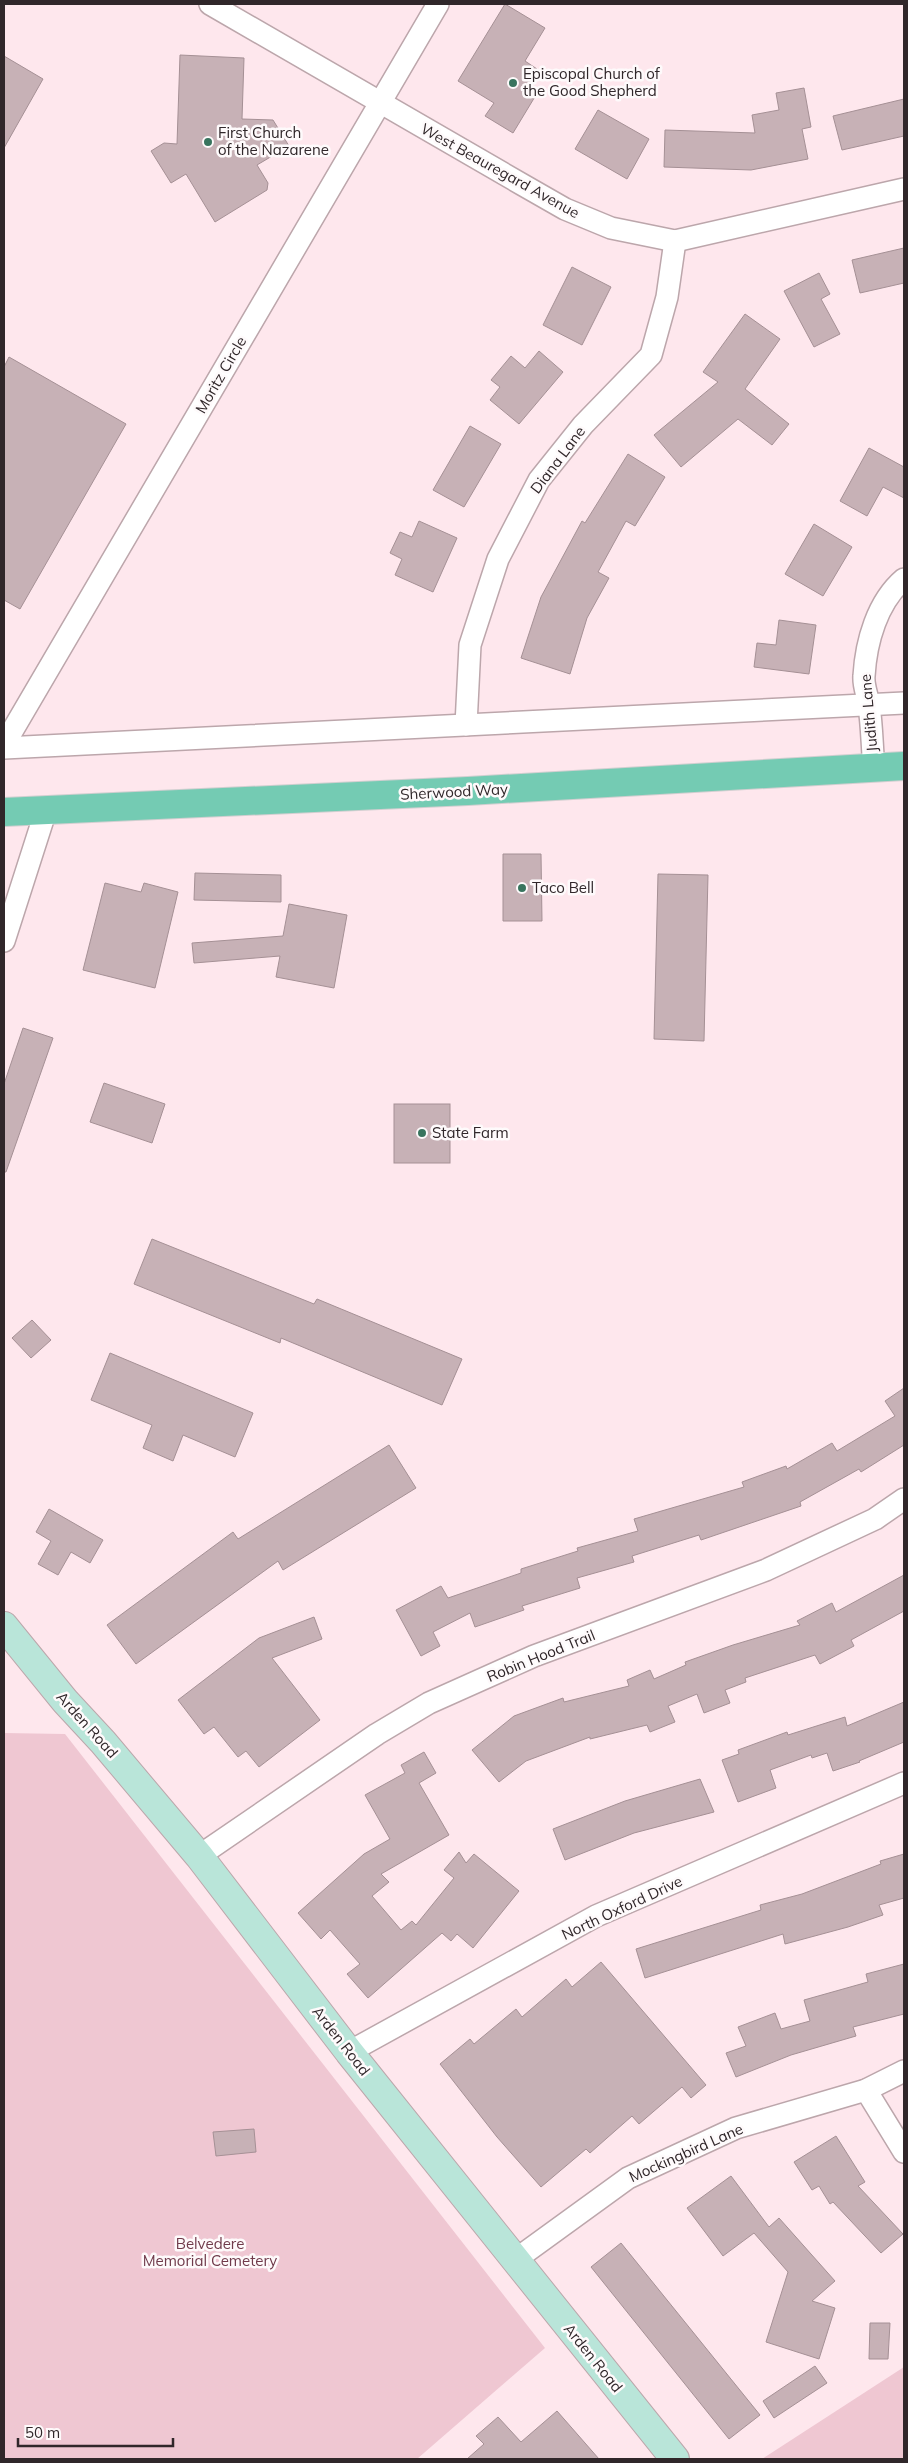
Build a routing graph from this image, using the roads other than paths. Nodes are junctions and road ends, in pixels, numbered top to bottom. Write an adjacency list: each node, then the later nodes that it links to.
1 (210, 4): 3 (street, West Beauregard Avenue)
2 (438, 4): 3 (street, Moritz Circle)
3 (380, 103): 5 (street, West Beauregard Avenue); 10 (street, Moritz Circle)
4 (904, 189): 5 (street, West Beauregard Avenue)
5 (675, 241): 9 (street, Diana Lane)
6 (904, 579): 8 (street, Judith Lane)
7 (904, 704): 8 (street)
8 (869, 705): 9 (street); 12 (street, Judith Lane)
9 (466, 725): 10 (street)
10 (4, 746)
11 (904, 766): 12 (main road, Sherwood Way)
12 (874, 768): 13 (main road, Sherwood Way)
13 (46, 810): 14 (main road, Sherwood Way); 15 (street)
14 (4, 812)
15 (4, 941)
16 (904, 1499): 19 (street, Robin Hood Trail)
17 (4, 1626): 19 (main road, Arden Road)
18 (904, 1783): 20 (street, North Oxford Drive)
19 (199, 1856): 20 (main road, Arden Road)
20 (349, 2052): 24 (main road, Arden Road)
21 (904, 2071): 22 (street, Mockingbird Lane)
22 (866, 2090): 23 (street); 24 (street, Mockingbird Lane)
23 (904, 2152)
24 (515, 2260): 25 (main road, Arden Road)
25 (675, 2459)

